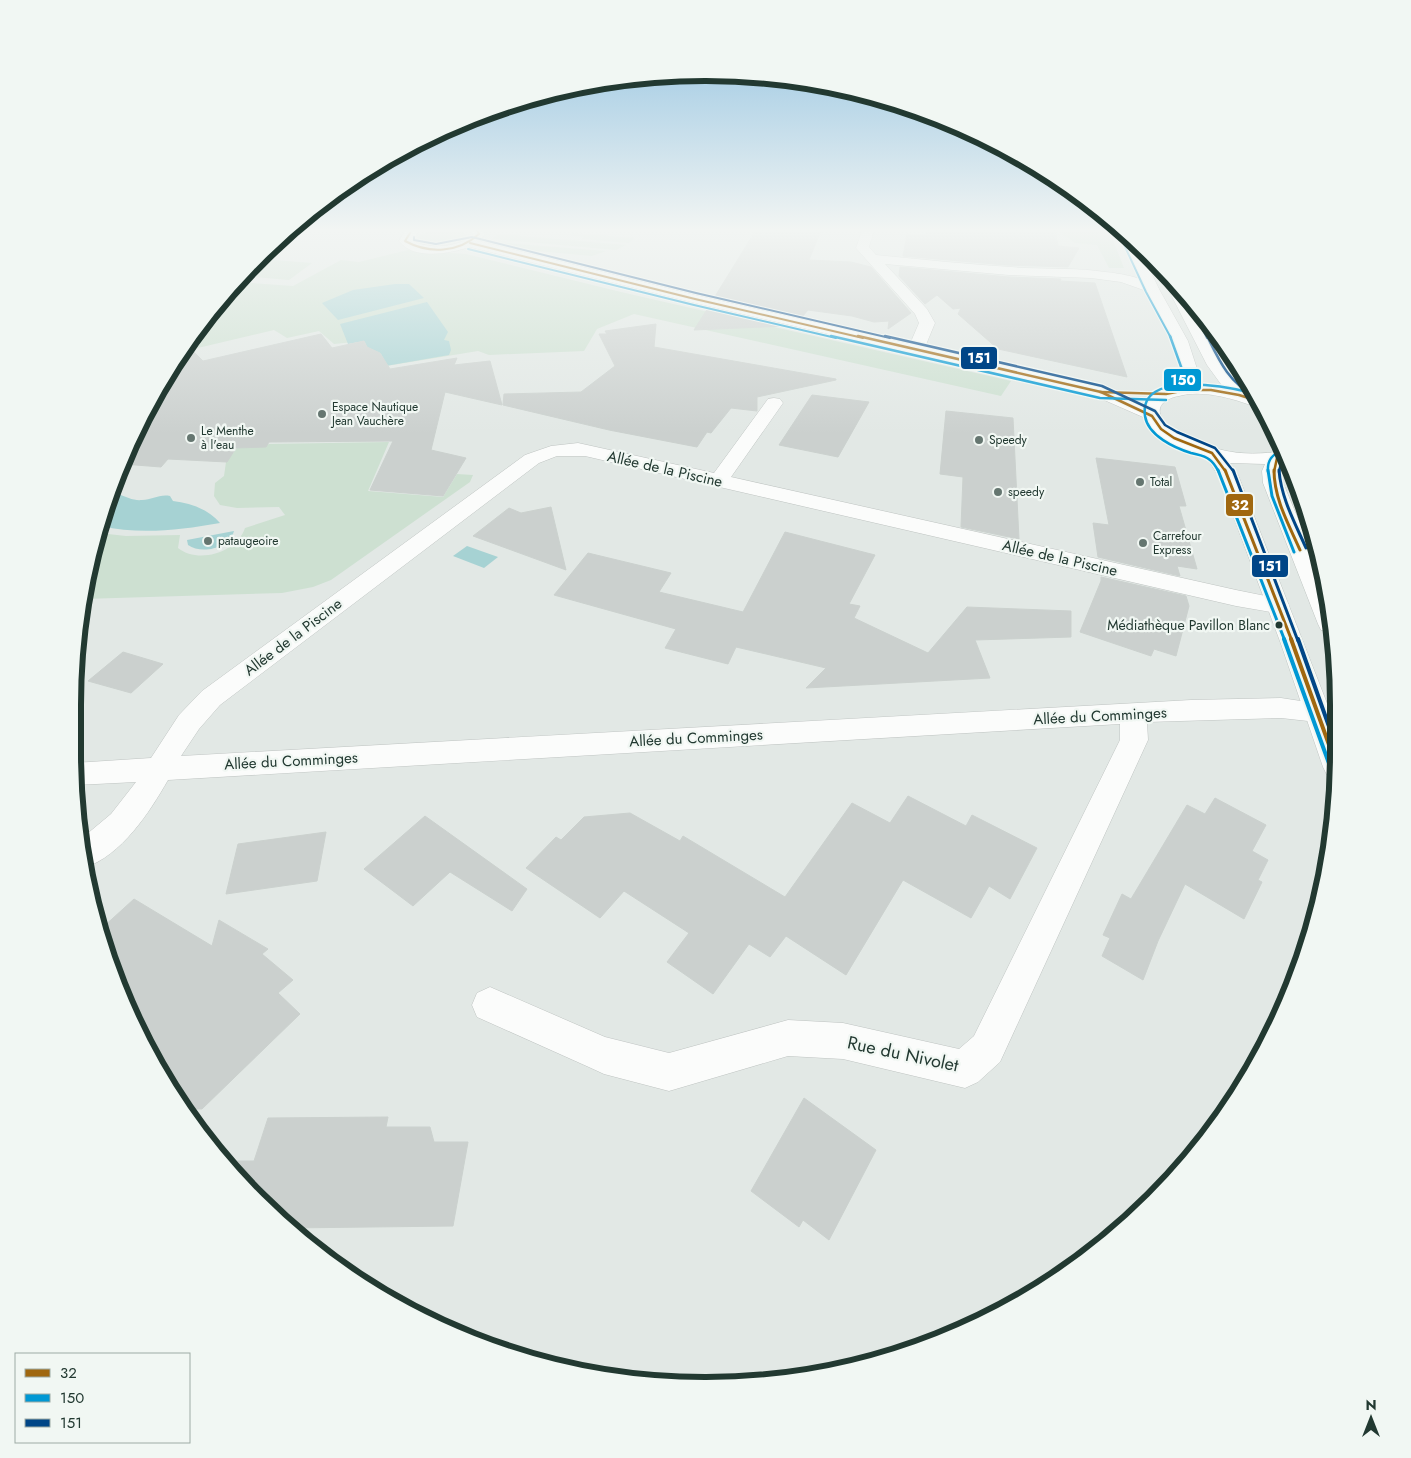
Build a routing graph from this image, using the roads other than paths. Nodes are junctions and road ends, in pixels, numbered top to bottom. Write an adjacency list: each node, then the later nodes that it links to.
1 (691, 298): 5 (street)
2 (909, 298): 5 (street)
3 (1157, 298): 6 (street)
4 (1188, 310): 9 (street)
5 (916, 349): 7 (street)
6 (1186, 390): 8 (street); 9 (street)
7 (1101, 392): 8 (street); 12 (street)
8 (1166, 394): 12 (street)
9 (1239, 395): 10 (street)
10 (1249, 398)
11 (774, 403): 16 (street)
12 (1152, 416): 13 (street)
13 (1212, 453): 14 (street); 18 (street)
14 (1278, 457)
15 (1279, 460): 17 (street)
16 (718, 481): 18 (street, Allée de la Piscine); 22 (street, Allée de la Piscine)
17 (1320, 600)
18 (1278, 605): 19 (street)
19 (1317, 712): 20 (street, Allée du Comminges); 21 (street)
20 (1133, 714): 22 (street, Allée du Comminges); 25 (street, Rue du Nivolet)
21 (1330, 748)
22 (164, 759): 23 (street, Allée du Comminges); 24 (street, Allée de la Piscine)
23 (82, 773)
24 (89, 850)
25 (490, 1005)

